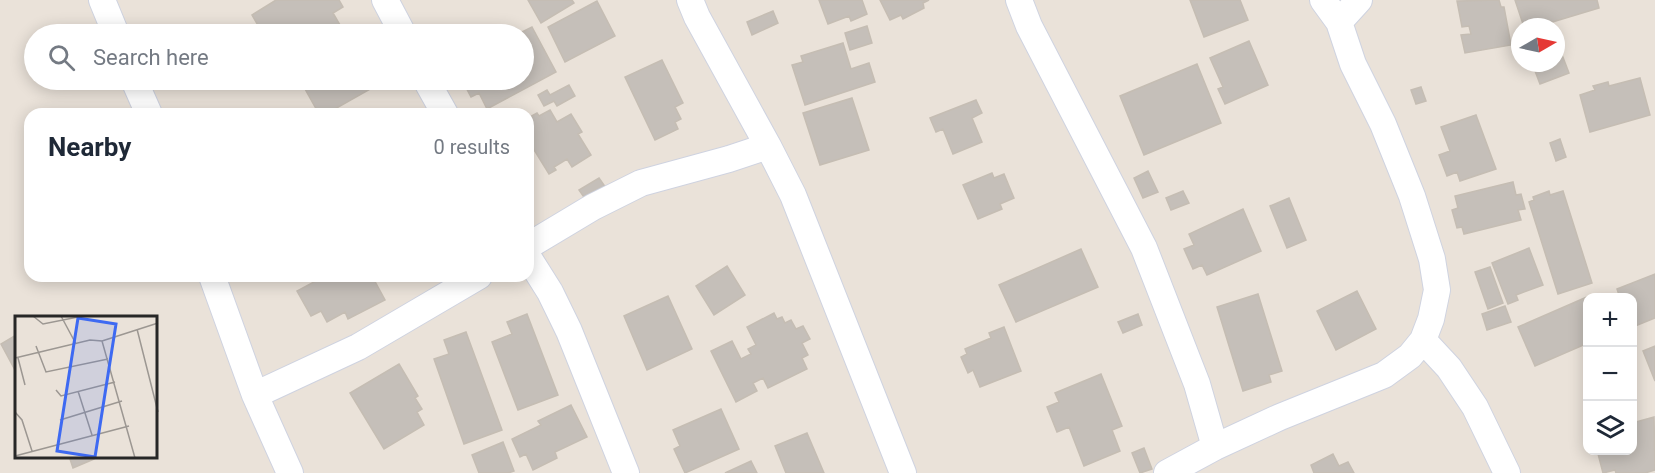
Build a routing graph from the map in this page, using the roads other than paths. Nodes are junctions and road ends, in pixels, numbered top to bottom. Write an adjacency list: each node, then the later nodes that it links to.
1 (102, 0): 8 (street)
2 (385, 0): 9 (street)
3 (690, 0): 14 (street)
4 (1019, 0): 21 (street)
5 (1323, 0): 7 (street)
6 (1359, 0): 7 (street)
7 (1339, 22): 19 (street)
8 (112, 24)
9 (398, 24)
10 (138, 90): 12 (street)
11 (432, 90): 13 (street)
12 (146, 108)
13 (442, 108)
14 (768, 146): 15 (street); 24 (street)
15 (534, 242)
16 (534, 267): 23 (street)
17 (214, 282): 20 (street)
18 (469, 282): 20 (street)
19 (1423, 340): 21 (street); 26 (street)
20 (255, 395): 22 (street)
21 (1215, 447): 25 (street)
22 (290, 473)
23 (626, 473)
24 (903, 473)
25 (1167, 473)
26 (1507, 473)

